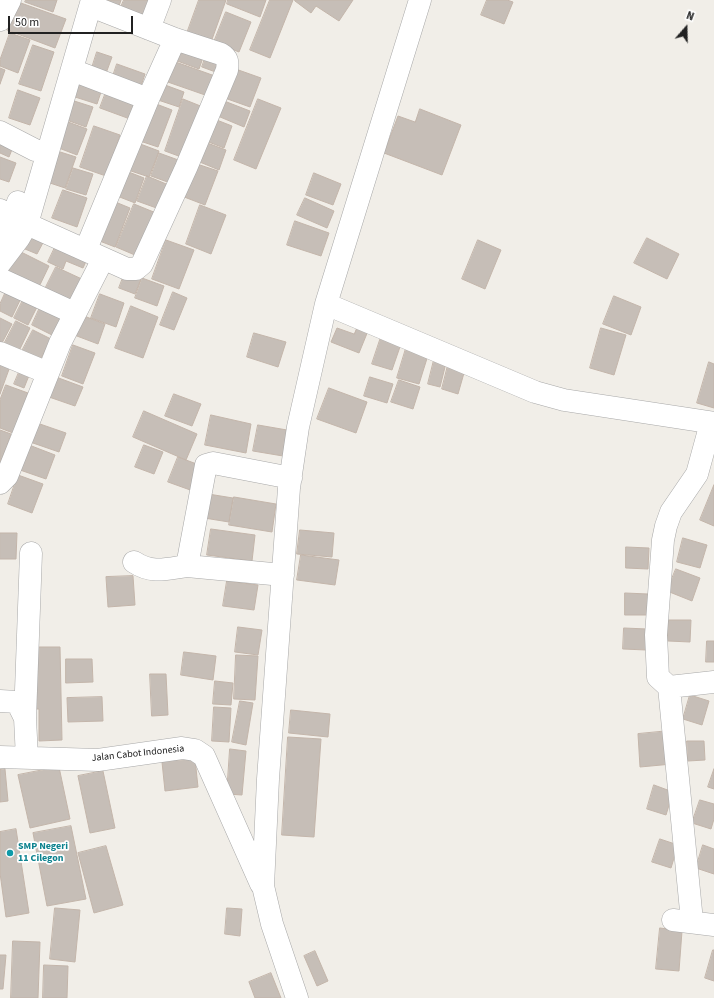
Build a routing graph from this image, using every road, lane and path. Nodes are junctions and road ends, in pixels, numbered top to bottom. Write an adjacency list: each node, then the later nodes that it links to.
1 (10, 0): 5 (street)
2 (160, 0): 6 (street)
3 (417, 1): 18 (street)
4 (87, 2): 6 (street); 8 (street); 9 (street)
5 (0, 20)
6 (149, 29): 7 (street)
7 (176, 39): 10 (street); 15 (street)
8 (72, 70): 9 (street); 10 (street)
9 (59, 90): 12 (street); 13 (street)
10 (148, 99): 15 (street)
11 (0, 132): 12 (street)
12 (35, 150): 13 (street)
13 (13, 217): 14 (street); 15 (street); 16 (street)
14 (0, 234)
15 (94, 254): 19 (street)
16 (0, 264)
17 (0, 279): 19 (street)
18 (326, 304): 22 (street); 23 (street)
19 (74, 313): 21 (street)
20 (0, 353): 21 (street)
21 (48, 373): 24 (street)
22 (713, 423): 30 (street)
23 (291, 478): 27 (street); 28 (street)
24 (0, 484)
25 (31, 553): 32 (street)
26 (134, 562): 27 (street)
27 (187, 566): 28 (street)
28 (283, 575): 35 (street)
29 (714, 682): 30 (street)
30 (669, 687): 36 (street)
31 (0, 701): 32 (street)
32 (25, 718): 34 (street)
33 (0, 757): 34 (street, Jalan Cabot Indonesia)
34 (27, 758): 35 (street, Jalan Cabot Indonesia)
35 (263, 886): 37 (street)
36 (714, 924)
37 (297, 998)

